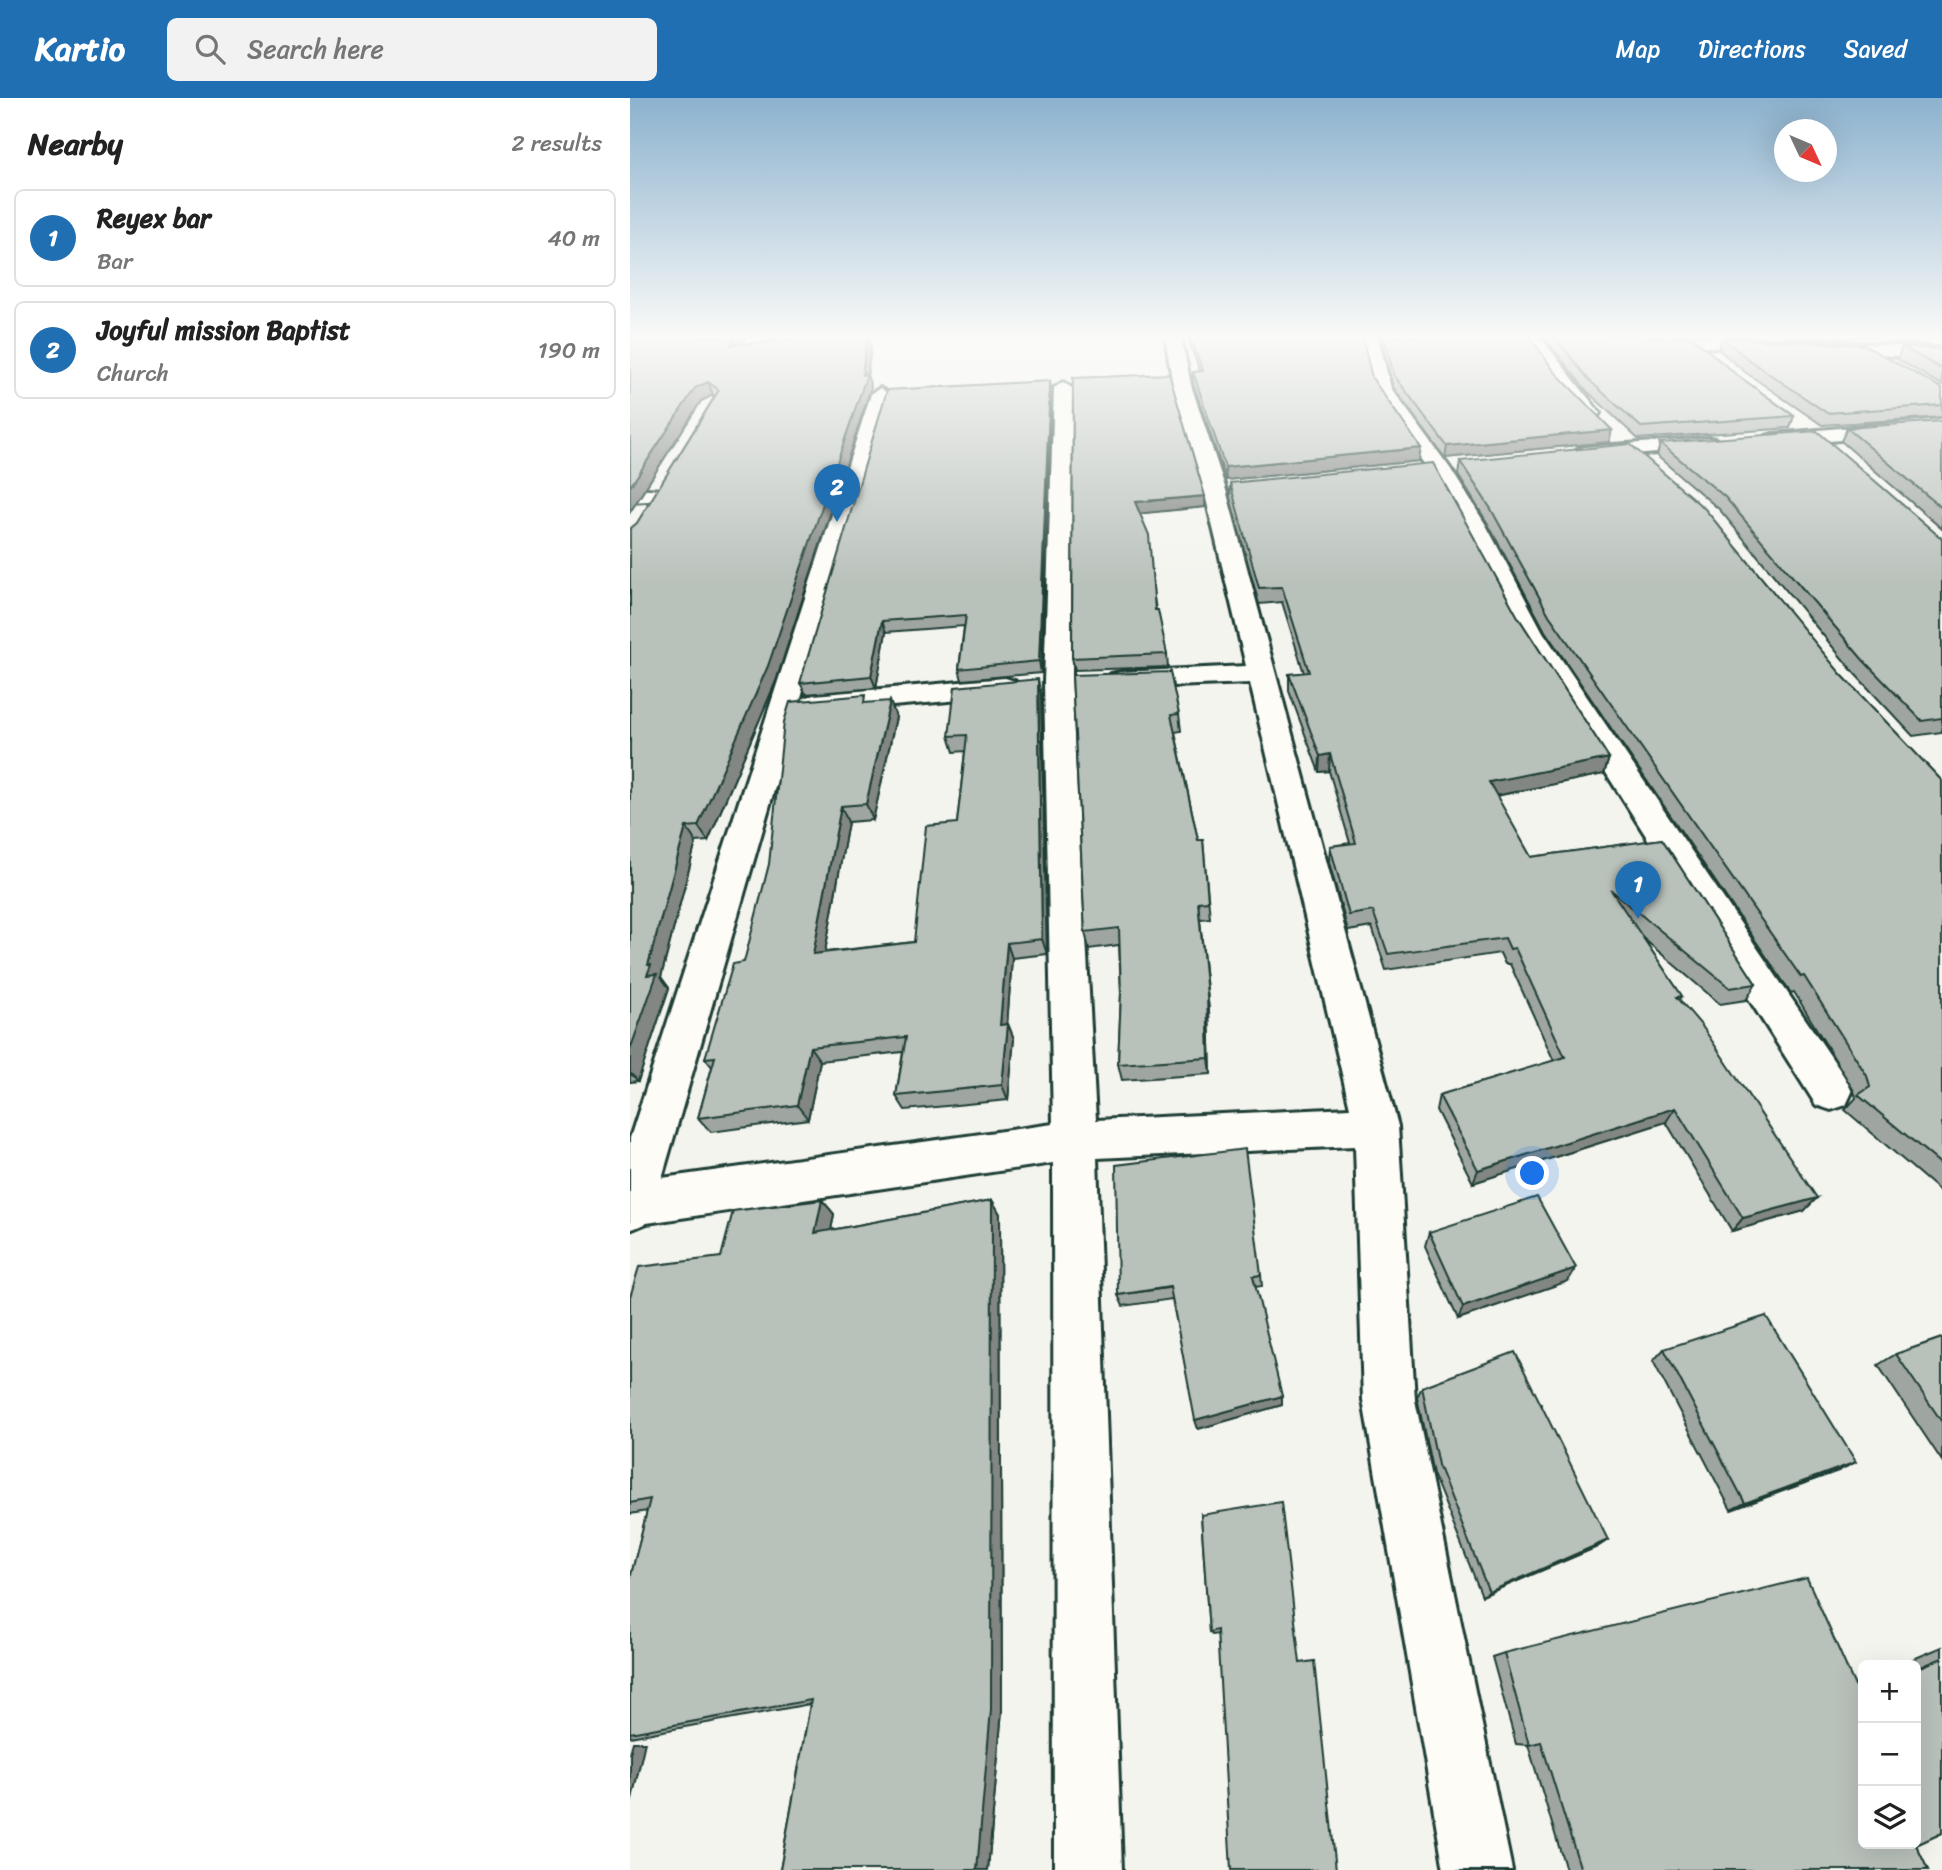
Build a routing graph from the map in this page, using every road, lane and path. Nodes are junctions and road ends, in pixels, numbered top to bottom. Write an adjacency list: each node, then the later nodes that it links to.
1 (872, 420): 21 (street)
2 (1065, 420): 20 (street)
3 (1197, 420): 19 (street)
4 (1405, 420): 22 (street)
5 (1601, 420): 8 (street)
6 (1796, 420): 9 (street)
7 (1942, 425): 9 (street)
8 (1615, 434): 11 (street); 13 (street); 14 (street)
9 (1820, 437): 10 (street); 12 (street)
10 (1753, 441)
11 (1726, 443)
12 (1840, 454)
13 (1561, 456)
14 (1659, 471)
15 (670, 472): 17 (street)
16 (630, 495): 17 (street)
17 (656, 495): 18 (street)
18 (643, 515)
19 (1261, 674): 20 (street); 23 (street)
20 (1081, 681): 21 (street); 24 (street)
21 (784, 707): 25 (street)
22 (1831, 1091)
23 (1376, 1126): 24 (street); 27 (street)
24 (1075, 1139): 25 (street); 26 (street)
25 (631, 1206)
26 (1088, 1870)
27 (1478, 1870)

